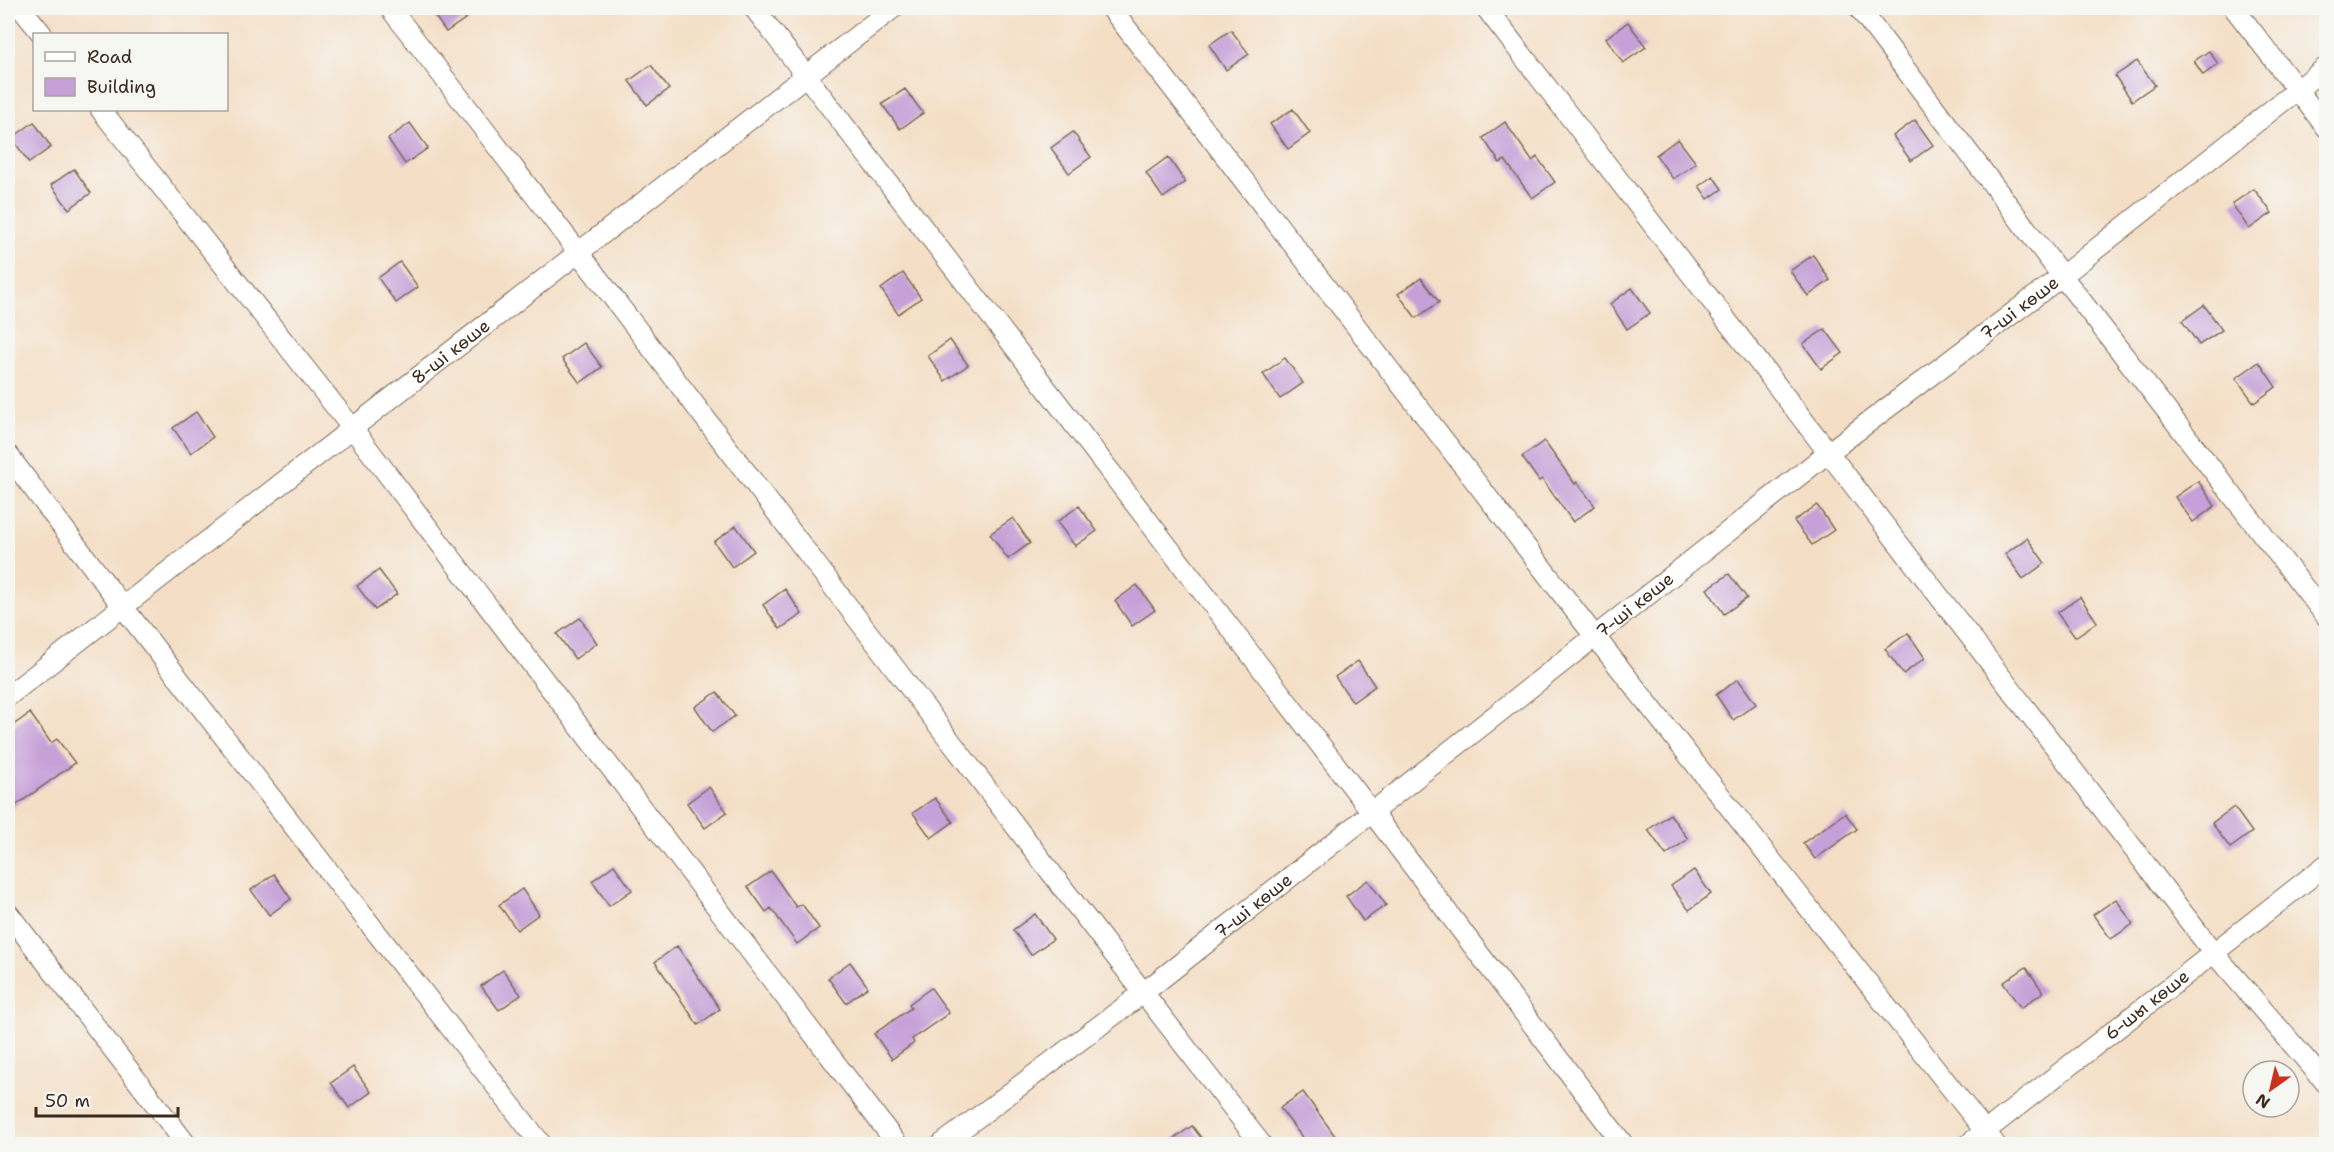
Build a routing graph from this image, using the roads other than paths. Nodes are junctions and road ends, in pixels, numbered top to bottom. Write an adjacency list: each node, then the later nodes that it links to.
1 (21, 8): 9 (lane)
2 (390, 8): 15 (lane)
3 (754, 8): 11 (lane)
4 (893, 8): 11 (lane, 8-ші көше)
5 (1111, 8): 22 (lane)
6 (1486, 8): 18 (lane)
7 (1859, 8): 16 (lane)
8 (2234, 8): 12 (lane)
9 (41, 33)
10 (2326, 67): 12 (lane, 7-ші көше)
11 (807, 76): 15 (lane, 8-ші көше); 24 (lane)
12 (2297, 90): 14 (lane); 16 (lane, 7-ші көше)
13 (102, 111): 17 (lane)
14 (2326, 127)
15 (580, 252): 17 (lane, 8-ші көше); 28 (lane)
16 (2062, 276): 18 (lane, 7-ші көше); 21 (lane)
17 (353, 429): 20 (lane, 8-ші көше); 33 (lane)
18 (1829, 452): 22 (lane, 7-ші көше); 27 (lane)
19 (8, 455): 20 (lane)
20 (123, 607): 23 (lane, 8-ші көше); 32 (lane)
21 (2326, 616)
22 (1596, 638): 24 (lane, 7-ші көше); 30 (lane)
23 (8, 696)
24 (1371, 811): 28 (lane, 7-ші көше); 36 (lane)
25 (2326, 866): 27 (lane, 6-шы көше)
26 (8, 913): 31 (lane)
27 (2213, 952): 29 (lane); 30 (lane, 6-шы көше)
28 (1143, 993): 34 (lane, 7-ші көше); 35 (lane)
29 (2326, 1083)
30 (1983, 1141)
31 (186, 1144)
32 (541, 1144)
33 (897, 1144)
34 (942, 1144)
35 (1261, 1144)
36 (1623, 1144)

